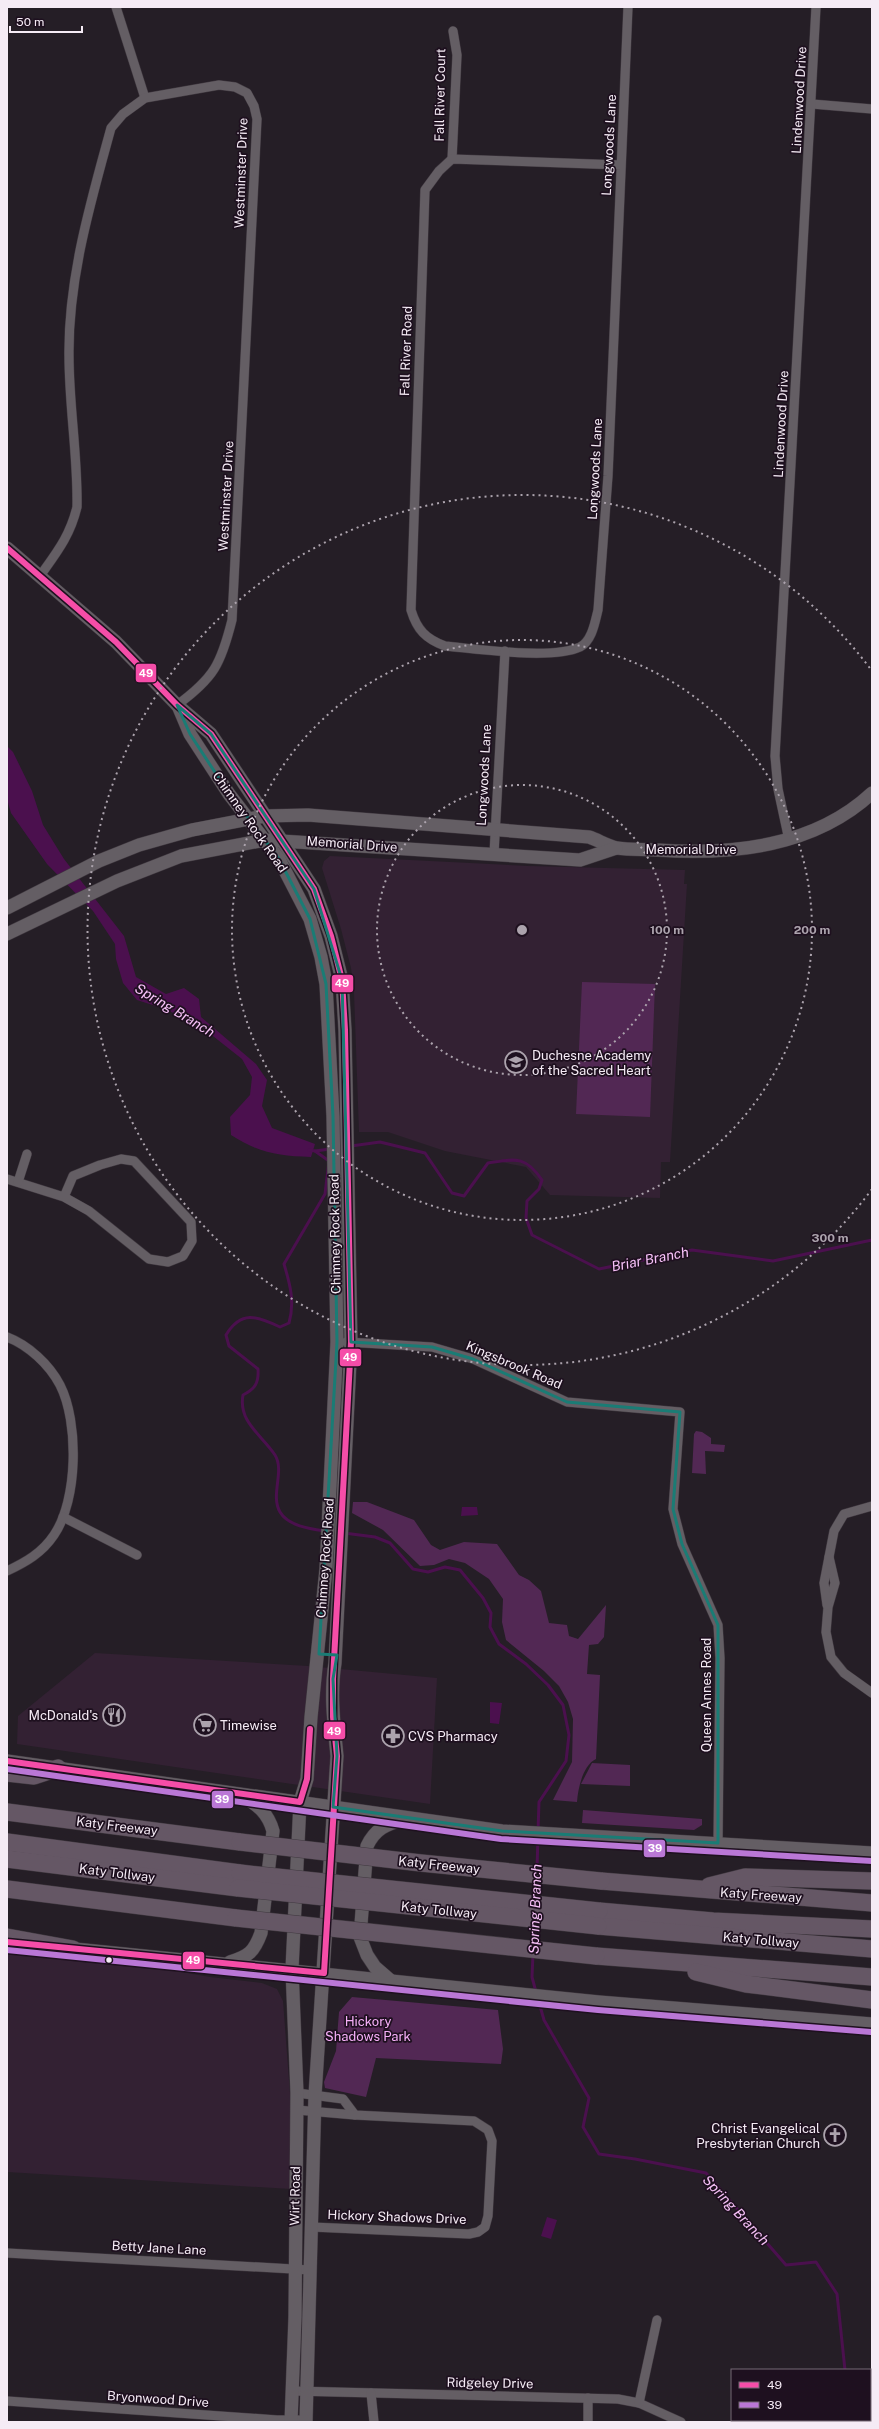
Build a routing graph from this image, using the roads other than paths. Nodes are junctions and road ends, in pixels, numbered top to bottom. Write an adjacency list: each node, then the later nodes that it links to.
1 (116, 7): 5 (street)
2 (628, 7): 9 (street, Longwoods Lane)
3 (816, 7): 6 (street, Lindenwood Drive)
4 (453, 31): 8 (street, Fall River Court)
5 (145, 98): 11 (street, Westminster Drive); 13 (street, Westminster Drive)
6 (812, 104): 7 (street); 20 (street, Lindenwood Drive)
7 (872, 109)
8 (452, 159): 9 (street); 12 (street, Fall River Road)
9 (621, 164): 12 (street, Longwoods Lane)
10 (7, 548): 11 (main road, Chimney Rock Road)
11 (40, 576): 13 (main road, Chimney Rock Road)
12 (505, 651): 17 (street, Longwoods Lane)
13 (177, 705): 15 (main road, Chimney Rock Road); 16 (main road, Chimney Rock Road)
14 (872, 793): 20 (main road, Memorial Drive)
15 (265, 816): 16 (main road, Memorial Drive); 17 (main road, Memorial Drive); 18 (main road, Chimney Rock Road)
16 (249, 820): 19 (main road, Chimney Rock Road); 23 (main road, Memorial Drive)
17 (494, 830): 21 (main road, Memorial Drive); 22 (street, Longwoods Lane)
18 (280, 839): 19 (main road, Memorial Drive); 22 (main road, Memorial Drive); 26 (main road, Chimney Rock Road)
19 (265, 840): 24 (main road, Memorial Drive); 25 (main road, Chimney Rock Road)
20 (789, 840): 21 (main road, Memorial Drive)
21 (616, 848): 22 (main road, Memorial Drive)
22 (494, 854)
23 (7, 908)
24 (7, 934)
25 (330, 1030): 26 (main road); 32 (main road, Chimney Rock Road)
26 (345, 1030): 33 (main road, Chimney Rock Road)
27 (26, 1154): 29 (street)
28 (7, 1179): 29 (street)
29 (18, 1182): 30 (street)
30 (64, 1197): 30 (street)
31 (7, 1337): 36 (street)
32 (337, 1342): 33 (street, Kingsbrook Road); 39 (main road, Chimney Rock Road)
33 (351, 1342): 34 (street, Kingsbrook Road); 40 (main road, Chimney Rock Road)
34 (680, 1412): 51 (street, Queen Annes Road)
35 (872, 1506): 41 (street)
36 (62, 1517): 37 (street); 38 (street)
37 (137, 1555)
38 (7, 1571)
39 (319, 1654): 40 (main road); 46 (main road, Chimney Rock Road)
40 (336, 1655): 47 (main road, Chimney Rock Road)
41 (872, 1693)
42 (7, 1762): 43 (main road)
43 (58, 1768): 44 (highway); 45 (main road)
44 (7, 1773)
45 (237, 1794): 46 (main road); 66 (main road)
46 (300, 1802): 47 (main road); 67 (main road, Chimney Rock Road)
47 (333, 1806): 49 (main road); 68 (main road, Chimney Rock Road)
48 (7, 1812): 57 (highway, Katy Freeway, bridge)
49 (411, 1818): 51 (main road); 70 (main road)
50 (7, 1842): 54 (highway, Katy Tollway)
51 (718, 1843): 52 (main road)
52 (872, 1853)
53 (7, 1859): 54 (highway, Katy Tollway)
54 (239, 1880): 59 (highway, Katy Tollway, bridge)
55 (872, 1881): 57 (highway)
56 (7, 1889): 65 (highway, bridge)
57 (696, 1890): 58 (highway, Katy Freeway)
58 (872, 1902)
59 (598, 1919): 60 (highway, Katy Tollway); 64 (highway, Katy Tollway)
60 (872, 1929)
61 (7, 1937): 63 (highway)
62 (7, 1942): 63 (main road)
63 (73, 1949): 66 (main road)
64 (872, 1949)
65 (650, 1961): 69 (highway); 71 (highway)
66 (227, 1963): 67 (main road)
67 (292, 1969): 68 (main road); 73 (main road, Wirt Road)
68 (324, 1973): 70 (main road); 74 (main road, Wirt Road)
69 (872, 1976)
70 (390, 1980): 72 (main road)
71 (872, 2000)
72 (872, 2024)
73 (297, 2093): 74 (street); 75 (main road, Wirt Road)
74 (315, 2095): 76 (main road, Wirt Road); 77 (street)
75 (297, 2110): 76 (street, Hickory Shadows Drive); 80 (main road, Wirt Road)
76 (315, 2110): 77 (street, Hickory Shadows Drive); 78 (main road, Wirt Road)
77 (355, 2115): 78 (street, Hickory Shadows Drive)
78 (312, 2227): 81 (main road, Wirt Road)
79 (7, 2253): 80 (street, Betty Jane Lane)
80 (294, 2269): 81 (street, Betty Jane Lane); 83 (main road, Wirt Road)
81 (310, 2270): 84 (main road, Wirt Road)
82 (657, 2320): 88 (street)
83 (293, 2391): 84 (street, Ridgeley Drive); 89 (main road, Wirt Road)
84 (308, 2391): 85 (street, Ridgeley Drive); 90 (main road, Wirt Road)
85 (371, 2393): 86 (street, Ridgeley Drive); 91 (street)
86 (588, 2398): 88 (street, Ridgeley Drive); 92 (street)
87 (7, 2401): 89 (street, Bryonwood Drive)
88 (639, 2403): 93 (street, Ridgeley Drive)
89 (291, 2421): 90 (street, Bryonwood Drive)
90 (306, 2421)
91 (374, 2422)
92 (588, 2422)
93 (681, 2422)

